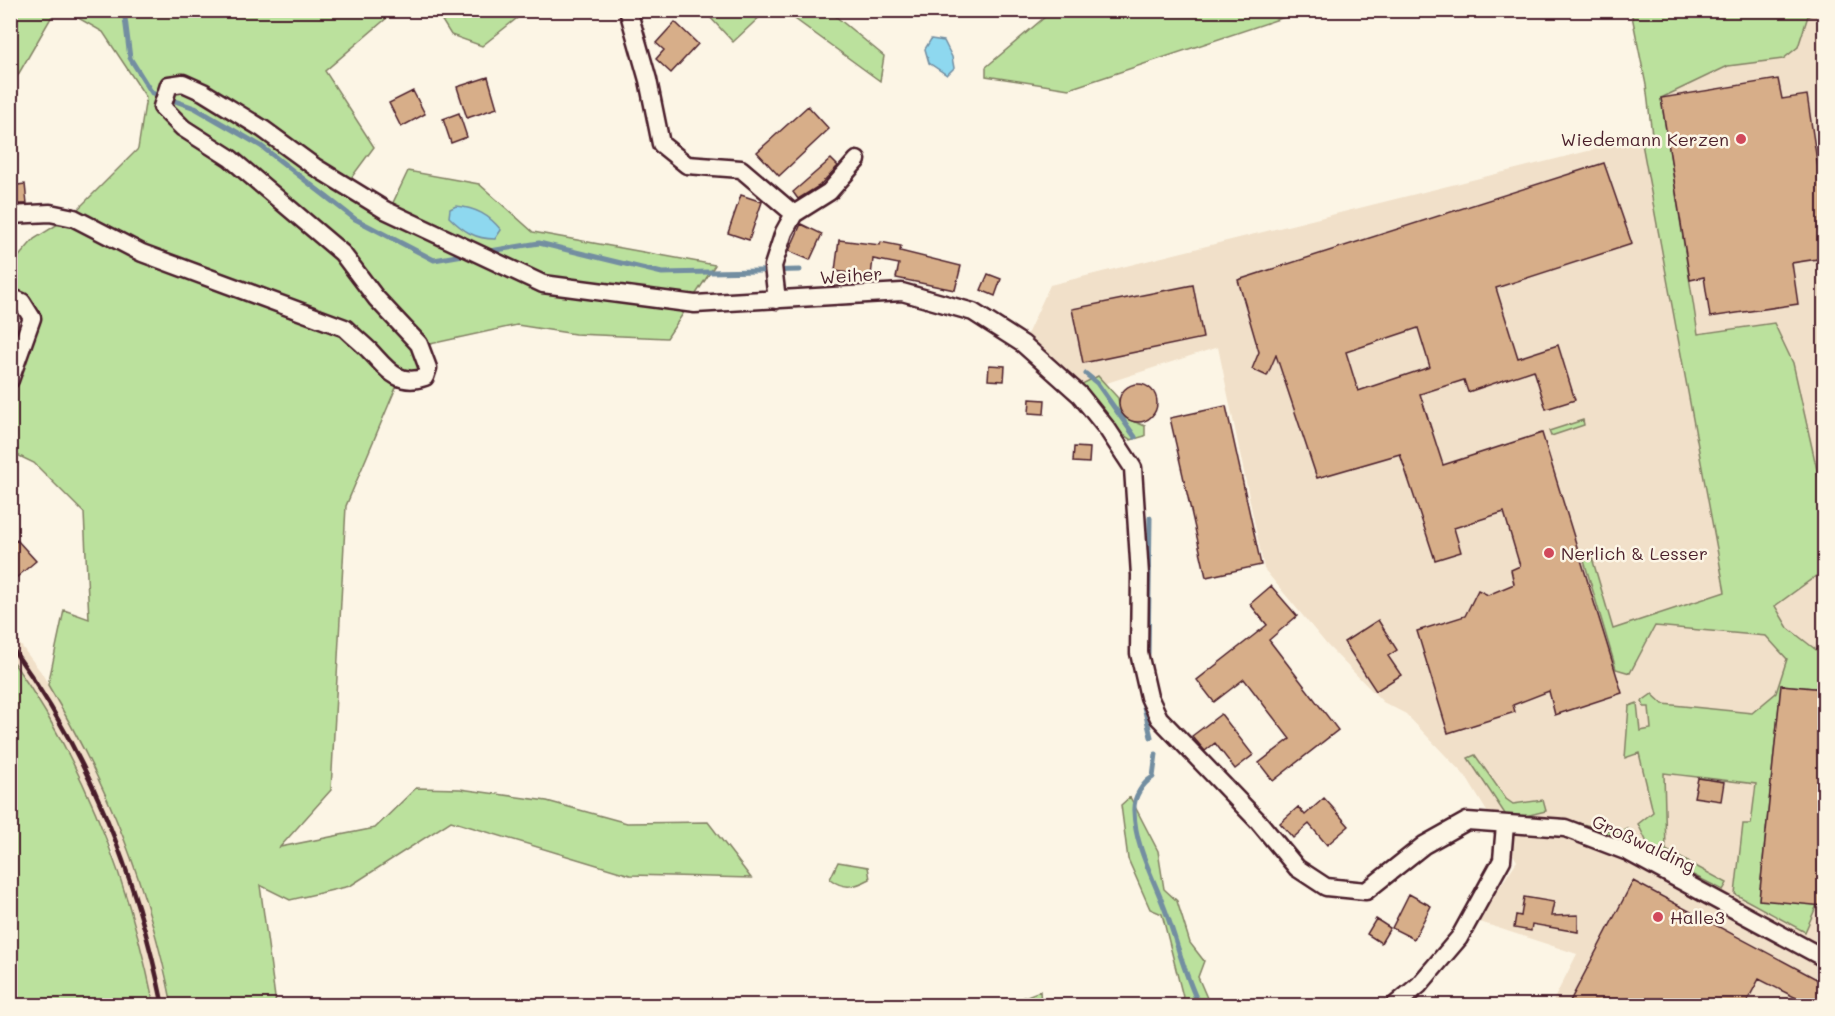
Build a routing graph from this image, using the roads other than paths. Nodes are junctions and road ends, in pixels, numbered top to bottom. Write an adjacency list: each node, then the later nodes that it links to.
1 (628, 10): 3 (street)
2 (857, 160): 3 (street)
3 (794, 214): 6 (street)
4 (10, 215): 6 (street, Weiher)
5 (10, 297): 7 (street)
6 (777, 300): 8 (street, Weiher)
7 (10, 380)
8 (1505, 825): 9 (street, Großwalding); 10 (street)
9 (1824, 958)
10 (1394, 1005)

